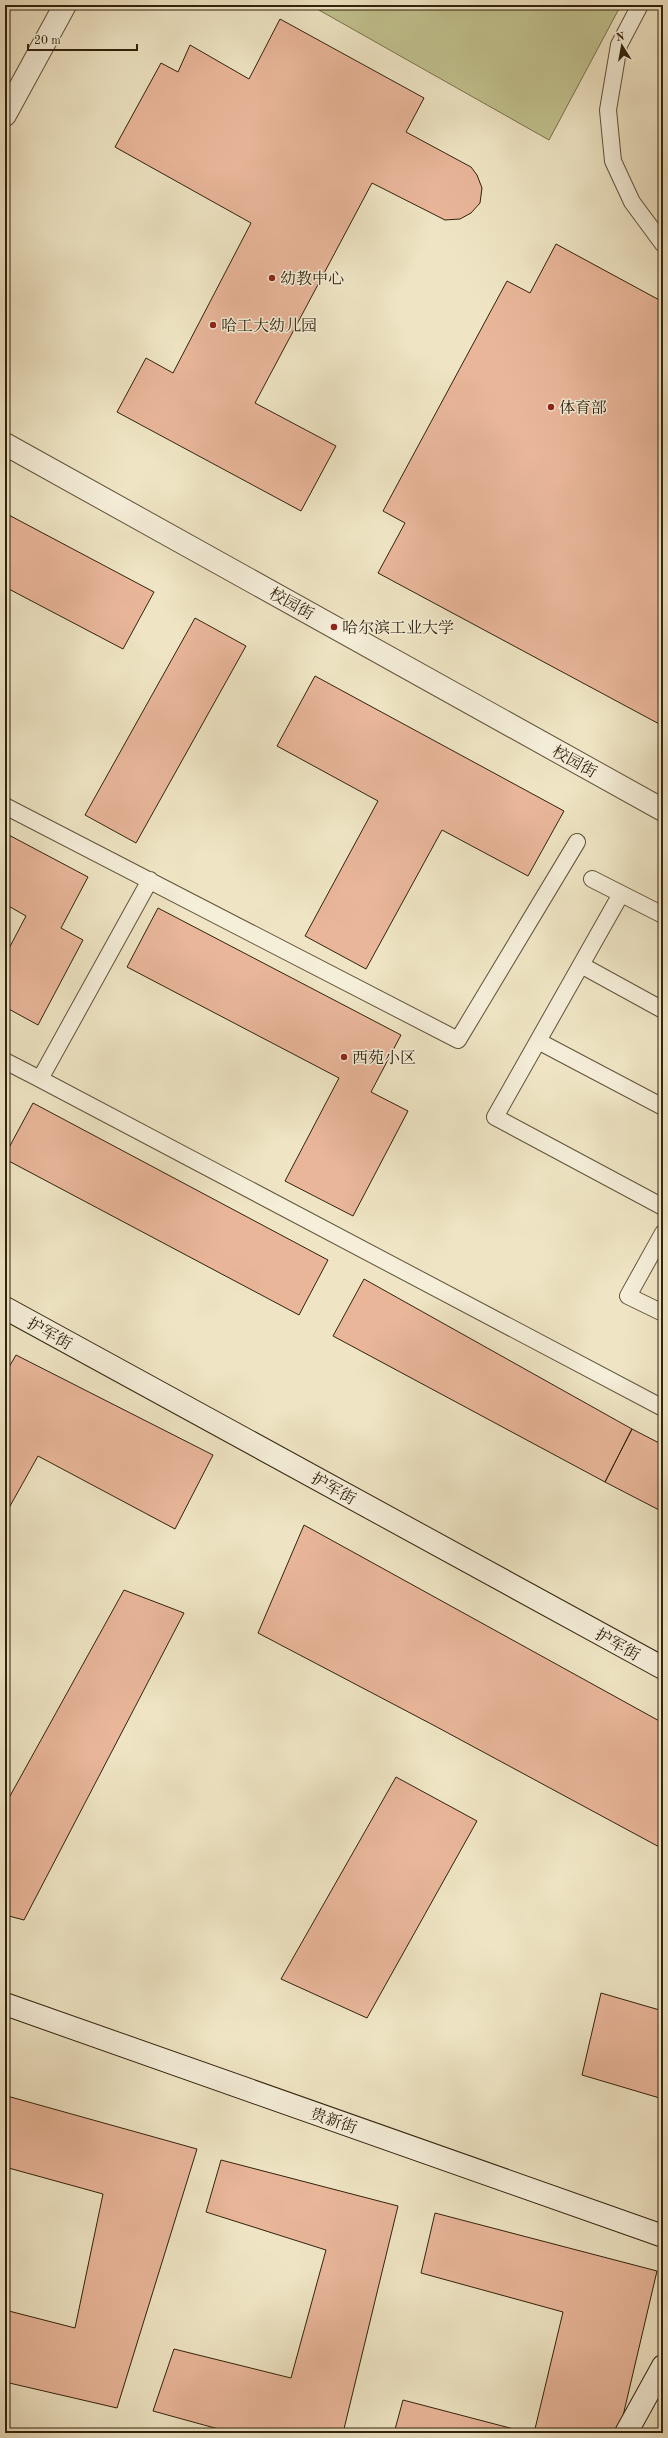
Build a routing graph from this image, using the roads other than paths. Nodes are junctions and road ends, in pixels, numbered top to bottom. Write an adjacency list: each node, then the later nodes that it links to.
1 (65, 5): 3 (street)
2 (640, 5): 4 (lane)
3 (5, 115)
4 (663, 244)
5 (5, 444): 7 (street, 校园街)
6 (5, 806): 10 (lane)
7 (663, 810)
8 (577, 842): 10 (lane)
9 (592, 879): 11 (lane)
10 (150, 880): 17 (lane)
11 (622, 894): 12 (lane); 13 (lane)
12 (663, 915)
13 (581, 965): 14 (lane); 15 (lane)
14 (663, 1010)
15 (538, 1041): 18 (lane); 19 (lane)
16 (5, 1061): 17 (lane)
17 (40, 1079): 23 (lane)
18 (663, 1107)
19 (663, 1207)
20 (663, 1233): 22 (lane)
21 (5, 1308): 24 (street, 护军街)
22 (663, 1313)
23 (663, 1408)
24 (663, 1668)
25 (5, 2004): 26 (street, 贵新街)
26 (663, 2236)
27 (663, 2366): 28 (street)
28 (626, 2433)

